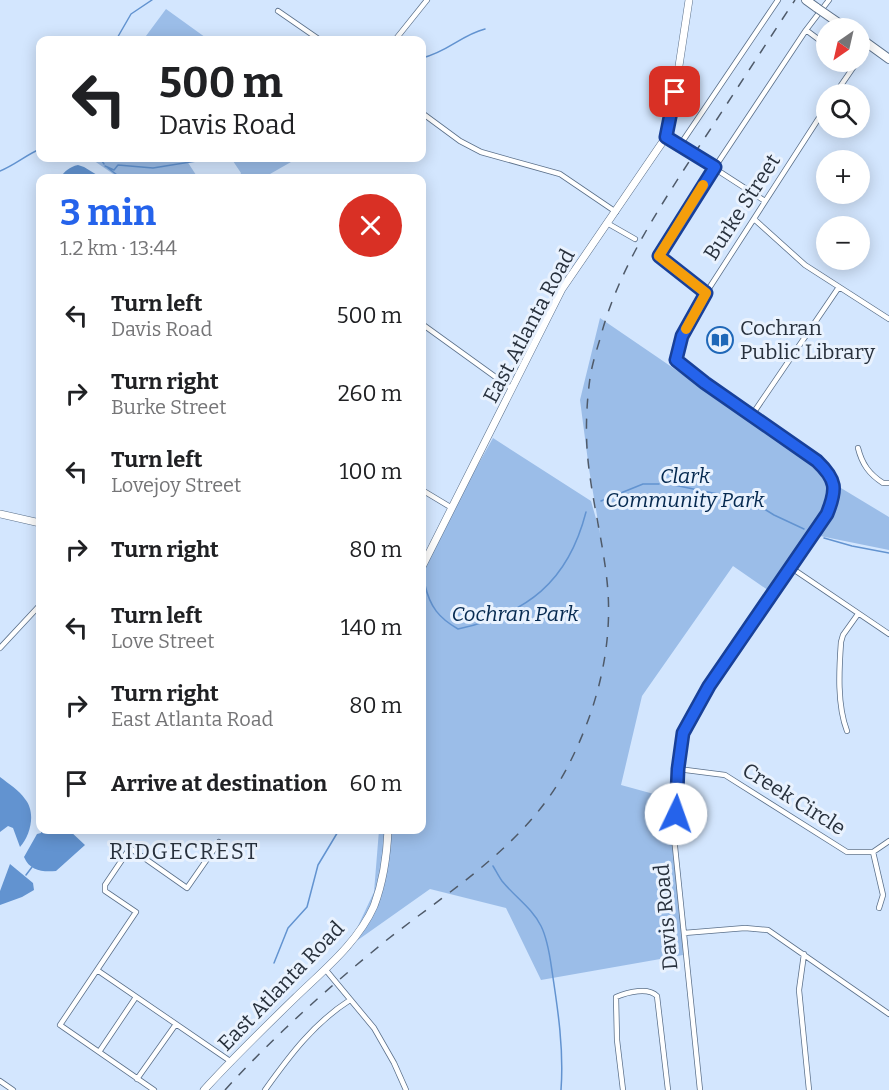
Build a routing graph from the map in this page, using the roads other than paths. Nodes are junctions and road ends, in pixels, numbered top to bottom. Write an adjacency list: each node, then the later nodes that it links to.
1 (427, 0): 10 (street)
2 (690, 0): 16 (street, East Atlanta Road)
3 (778, 0): 17 (street)
4 (806, 0): 7 (highway, bridge)
5 (829, 0): 8 (street)
6 (278, 11): 9 (street)
7 (832, 18)
8 (806, 30): 11 (street); 18 (street)
9 (314, 36)
10 (398, 36)
11 (816, 38)
12 (870, 45): 13 (highway)
13 (889, 59)
14 (426, 116): 20 (street)
15 (816, 122): 19 (street, Burke Street)
16 (666, 137): 17 (street); 20 (street, East Atlanta Road)
17 (680, 145): 18 (street)
18 (715, 167): 19 (street); 25 (street)
19 (765, 201): 21 (street, Burke Street)
20 (616, 212): 22 (street, East Atlanta Road)
21 (754, 219): 24 (street); 25 (street, Burke Street)
22 (607, 223): 23 (street); 29 (street, East Atlanta Road)
23 (635, 239)
24 (839, 287): 26 (street); 30 (street)
25 (706, 293): 28 (street, Burke Street)
26 (889, 319)
27 (426, 327): 29 (street)
28 (676, 360): 30 (street, Davis Road)
29 (512, 389): 34 (street, East Atlanta Road)
30 (752, 415): 38 (street, Davis Road)
31 (858, 448): 32 (street)
32 (889, 483)
33 (426, 492): 34 (street)
34 (452, 508): 37 (street, East Atlanta Road)
35 (0, 514): 36 (street)
36 (36, 522)
37 (426, 558)
38 (790, 567): 40 (street); 44 (street, Davis Road)
39 (36, 609): 42 (street)
40 (858, 614): 41 (street); 43 (street)
41 (889, 634)
42 (0, 648)
43 (847, 731)
44 (678, 769): 48 (street, Creek Circle); 50 (street, Davis Road)
45 (388, 834): 52 (street, East Atlanta Road)
46 (889, 841): 48 (street)
47 (219, 842): 53 (street)
48 (873, 852): 49 (street)
49 (879, 908)
50 (684, 933): 51 (street); 69 (street, Davis Road)
51 (804, 954): 56 (street); 70 (street)
52 (325, 969): 55 (street); 59 (street, East Atlanta Road)
53 (97, 970): 54 (street); 58 (street)
54 (136, 997): 57 (street); 58 (street)
55 (350, 1000): 65 (street); 66 (street)
56 (889, 1014)
57 (176, 1024): 59 (street); 60 (street)
58 (99, 1052): 60 (street)
59 (230, 1061): 64 (street, East Atlanta Road)
60 (137, 1078): 63 (street)
61 (0, 1081): 62 (street)
62 (13, 1090)
63 (154, 1090)
64 (204, 1090)
65 (265, 1090)
66 (406, 1090)
67 (623, 1090): 68 (street)
68 (668, 1090)
69 (700, 1090)
70 (809, 1090)

